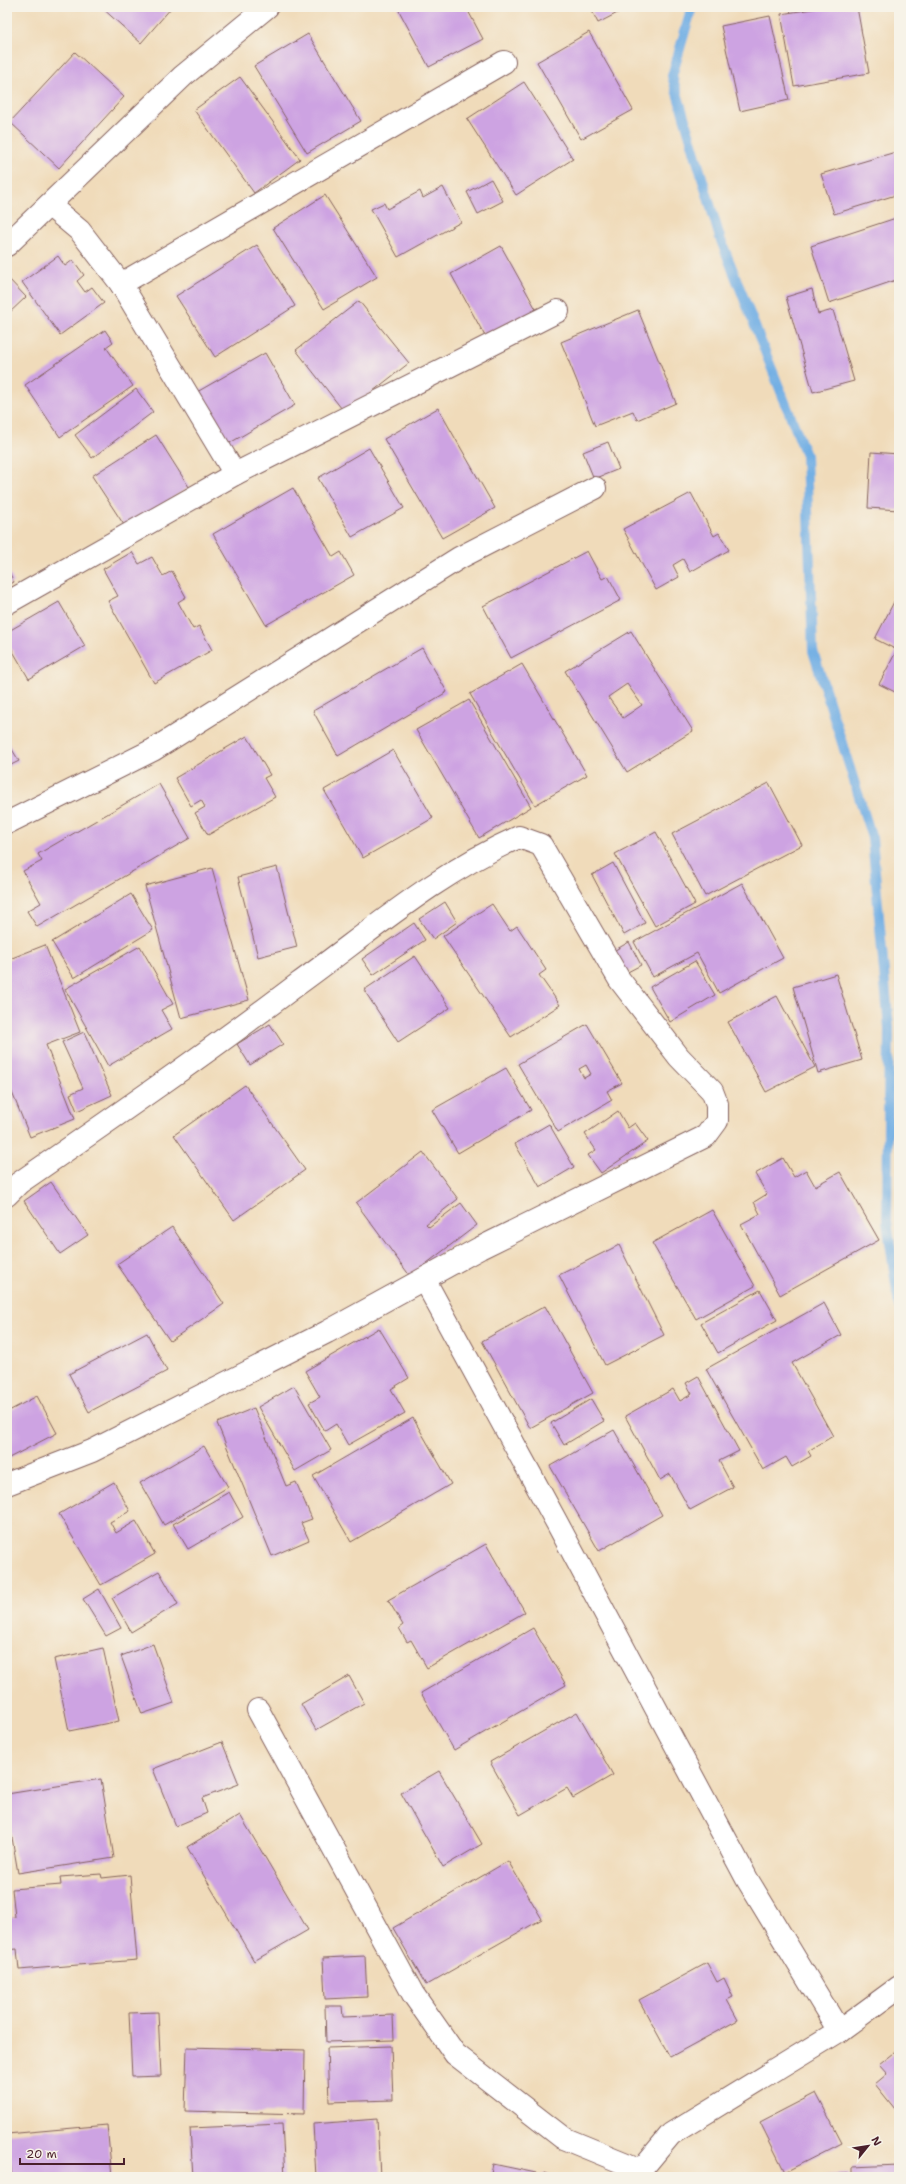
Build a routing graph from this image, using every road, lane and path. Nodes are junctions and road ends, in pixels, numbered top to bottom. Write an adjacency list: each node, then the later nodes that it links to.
1 (267, 7): 3 (street)
2 (504, 62): 5 (street)
3 (49, 205): 4 (street); 5 (street)
4 (7, 245)
5 (121, 284): 7 (street)
6 (558, 310): 7 (street)
7 (235, 474): 9 (street)
8 (595, 488): 10 (street)
9 (7, 603)
10 (7, 823)
11 (7, 1195): 12 (street)
12 (424, 1279): 13 (street); 16 (street)
13 (7, 1484)
14 (258, 1710): 17 (street)
15 (899, 1987): 16 (street)
16 (839, 2031): 17 (street)
17 (639, 2173)

